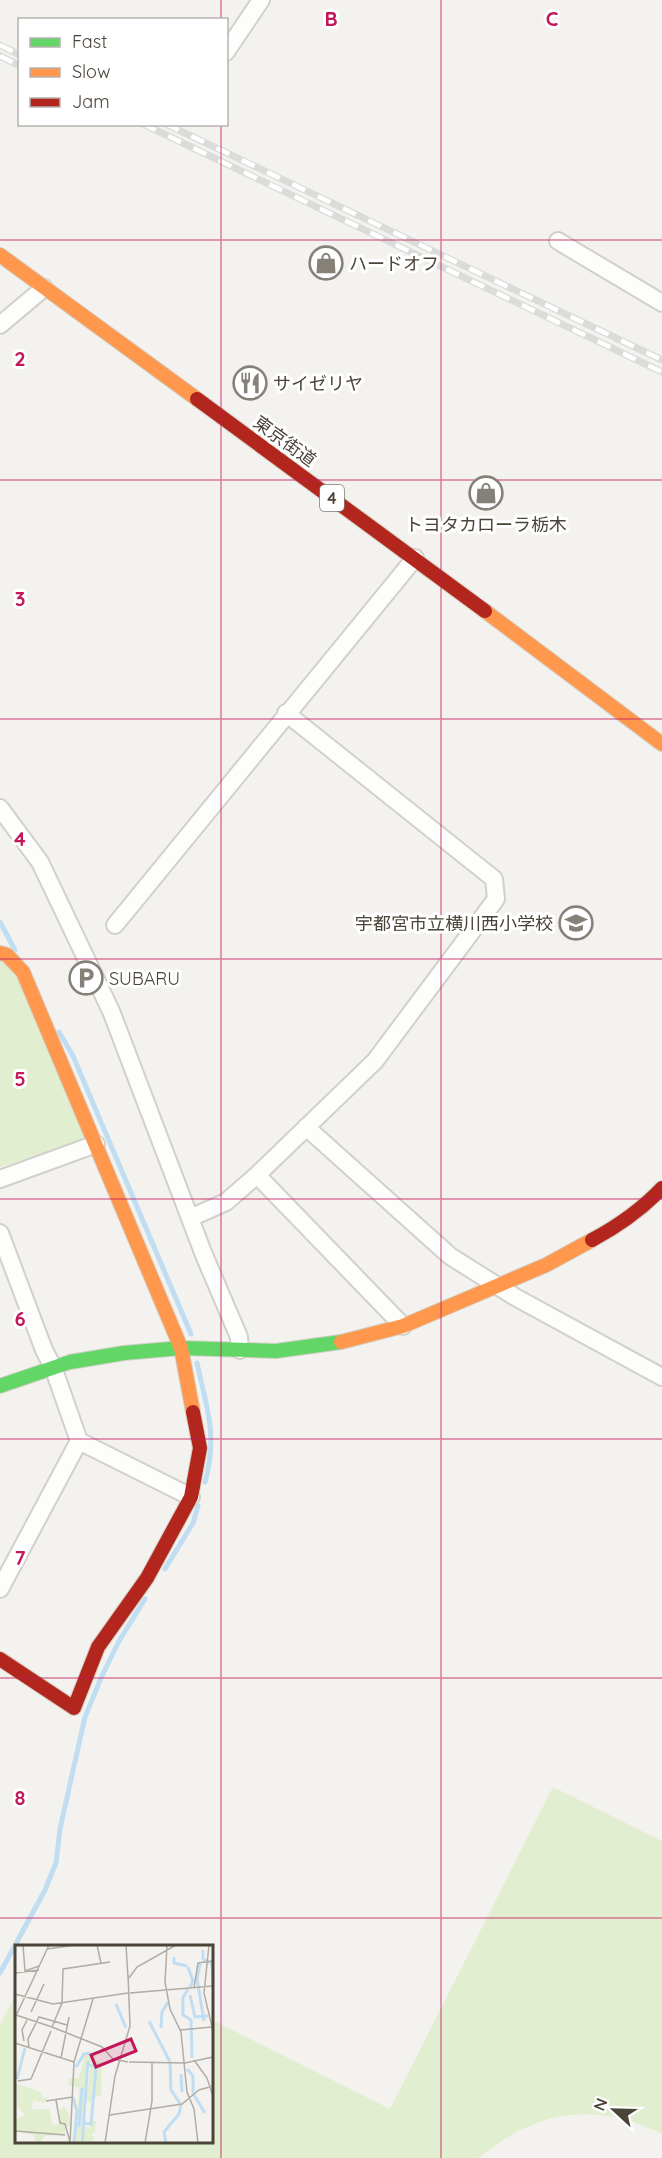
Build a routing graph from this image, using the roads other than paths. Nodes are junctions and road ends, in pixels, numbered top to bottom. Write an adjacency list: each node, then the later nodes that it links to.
1 (261, 0): 2 (street)
2 (228, 49)
3 (558, 241): 6 (street)
4 (0, 255): 5 (main road, 東京街道 / 4)
5 (44, 288): 7 (street); 8 (main road, 東京街道 / 4)
6 (662, 303)
7 (0, 325)
8 (415, 558): 9 (street); 10 (main road, 東京街道 / 4)
9 (286, 713): 12 (street); 14 (street)
10 (662, 744)
11 (0, 808): 19 (street)
12 (115, 925)
13 (0, 953): 15 (main road)
14 (306, 1127): 16 (street); 21 (street)
15 (96, 1144): 17 (street); 23 (main road)
16 (257, 1175): 19 (street); 22 (street)
17 (0, 1179)
18 (658, 1199): 21 (main road)
19 (190, 1218): 24 (street)
20 (0, 1233): 25 (street)
21 (495, 1285): 22 (main road); 26 (street)
22 (403, 1326): 24 (main road)
23 (181, 1348): 24 (main road); 25 (main road); 29 (main road)
24 (240, 1350)
25 (53, 1367): 27 (main road); 28 (street)
26 (662, 1377)
27 (0, 1386)
28 (79, 1442): 29 (street); 30 (street)
29 (191, 1497): 31 (main road)
30 (0, 1589)
31 (0, 1659)

